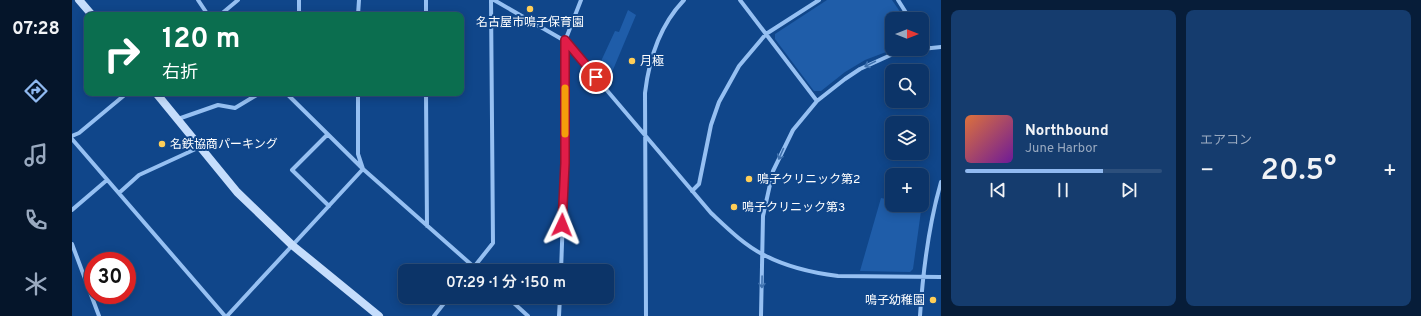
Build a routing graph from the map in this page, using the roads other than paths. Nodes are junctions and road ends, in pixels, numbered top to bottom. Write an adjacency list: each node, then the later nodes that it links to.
1 (79, 0): 14 (street)
2 (198, 0): 15 (street)
3 (238, 0): 16 (street)
4 (299, 0): 17 (street)
5 (359, 0): 18 (street)
6 (426, 0): 19 (street)
7 (491, 0): 50 (street)
8 (494, 0): 22 (street)
9 (581, 0): 22 (street)
10 (684, 0): 35 (street)
11 (740, 0): 21 (street)
12 (819, 0): 21 (street)
13 (898, 0): 20 (street)
14 (89, 12)
15 (206, 12)
16 (224, 12)
17 (299, 12)
18 (358, 12)
19 (426, 12)
20 (906, 12)
21 (766, 34): 32 (street); 41 (street)
22 (565, 40): 35 (street); 51 (street)
23 (929, 48): 24 (street)
24 (941, 48)
25 (889, 56): 32 (street, one-way to 32)
26 (123, 96): 36 (street)
27 (159, 96): 33 (street)
28 (255, 96): 33 (street)
29 (289, 96): 34 (street)
30 (358, 96): 38 (street)
31 (426, 96): 45 (street)
32 (817, 101): 48 (street, one-way to 48)
33 (178, 119): 37 (street)
34 (327, 134): 38 (street); 43 (street)
35 (645, 136): 41 (street); 63 (street)
36 (72, 138): 39 (street)
37 (200, 146): 42 (street); 47 (street)
38 (363, 169): 43 (street); 45 (street)
39 (107, 180): 42 (street); 44 (street)
40 (941, 182): 52 (street)
41 (692, 191): 48 (street)
42 (119, 193): 58 (street)
43 (329, 206): 47 (street)
44 (72, 210)
45 (427, 226): 49 (street)
46 (72, 244): 57 (street)
47 (292, 246): 58 (street); 59 (street)
48 (762, 255): 52 (street); 64 (street, one-way to 64)
49 (471, 264)
50 (476, 264)
51 (561, 264)
52 (922, 277): 53 (street); 65 (street)
53 (941, 277)
54 (443, 304): 60 (street)
55 (515, 304): 61 (street)
56 (560, 304): 62 (street)
57 (99, 316)
58 (226, 316)
59 (378, 316)
60 (434, 316)
61 (528, 316)
62 (559, 316)
63 (646, 316)
64 (761, 316)
65 (920, 316)

